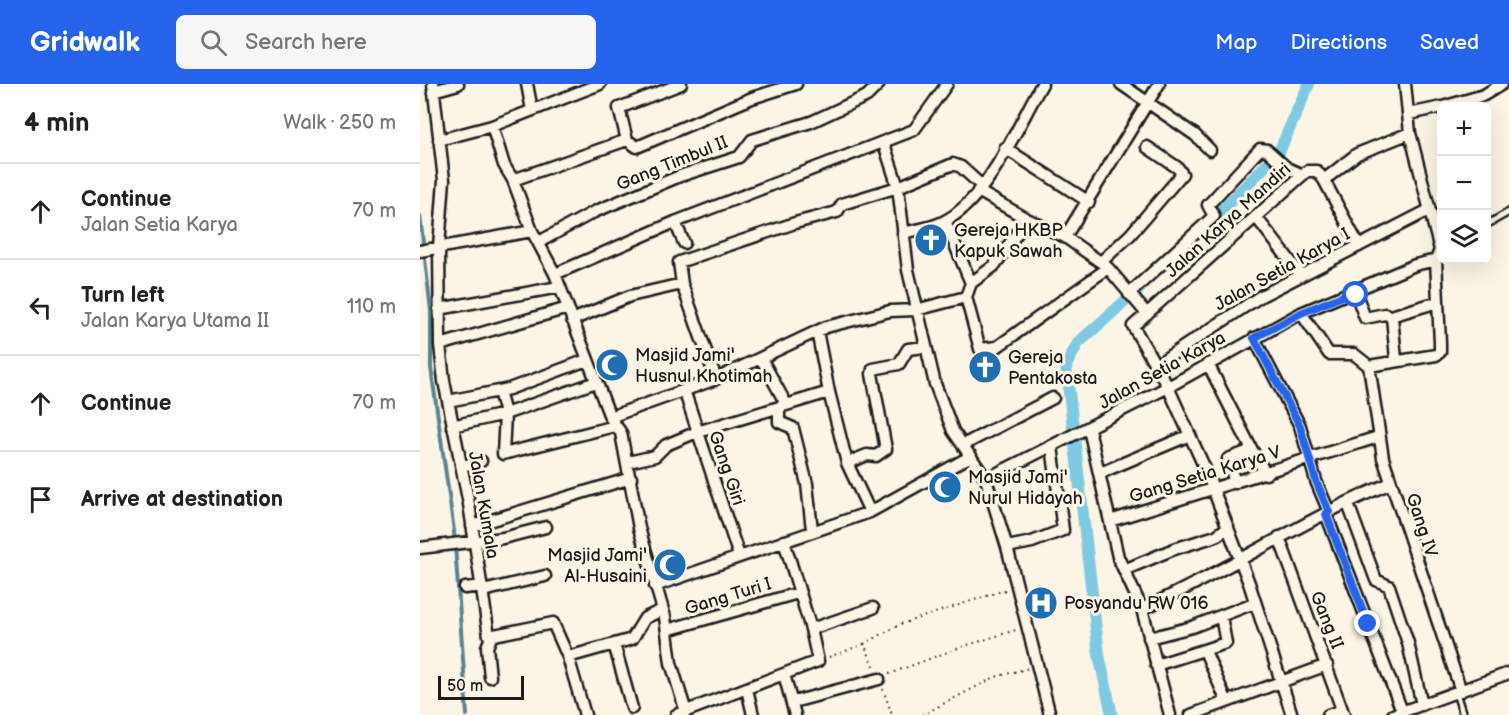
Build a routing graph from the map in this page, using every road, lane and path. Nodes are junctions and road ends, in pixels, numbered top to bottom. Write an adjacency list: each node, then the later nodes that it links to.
1 (458, 84): 13 (street)
2 (527, 84): 18 (street)
3 (600, 84): 18 (street)
4 (681, 84): 23 (street)
5 (796, 84): 14 (street)
6 (879, 84): 44 (street, Gang Timbul II)
7 (947, 84): 24 (street)
8 (1042, 84): 26 (street)
9 (1121, 84): 16 (street)
10 (1159, 84): 16 (street)
11 (1405, 84): 19 (street)
12 (1502, 84): 15 (street)
13 (433, 87): 22 (street, Jalan Kumala)
14 (779, 87): 23 (street)
15 (1459, 102)
16 (1147, 103): 27 (street); 33 (street)
17 (1437, 108): 19 (street)
18 (532, 110): 20 (street)
19 (1409, 114): 21 (street)
20 (492, 126): 22 (street); 29 (street)
21 (1410, 133): 30 (street); 34 (street)
22 (439, 140): 47 (street, Jalan Kumala)
23 (627, 140): 29 (street)
24 (884, 144): 31 (street); 39 (street)
25 (1147, 147): 50 (street)
26 (1005, 148): 32 (street); 33 (street)
27 (1210, 150)
28 (1303, 175): 30 (street, Jalan Karya Mandiri); 36 (street, Jalan Karya Mandiri); 57 (street)
29 (513, 180): 41 (street)
30 (1324, 180): 46 (street)
31 (898, 187): 32 (street); 42 (street); 54 (street)
32 (980, 188): 37 (street); 38 (street)
33 (1089, 202): 43 (street)
34 (1430, 210): 46 (street, Jalan Setia Karya I); 49 (street)
35 (1509, 212): 40 (lane)
36 (1256, 217): 52 (street); 64 (street, Jalan Karya Mandiri)
37 (1027, 219): 43 (street); 53 (street)
38 (945, 221): 42 (street); 53 (street)
39 (675, 222): 45 (street); 51 (street)
40 (1491, 222)
41 (532, 231): 44 (street); 47 (street)
42 (903, 233): 62 (street)
43 (1065, 237): 50 (street)
44 (539, 242): 51 (street)
45 (684, 243)
46 (1359, 246): 52 (street, Jalan Setia Karya I)
47 (438, 247): 48 (street); 61 (street, Jalan Kumala)
48 (420, 251)
49 (1436, 260): 56 (street, Jalan Setia Karya); 59 (street)
50 (1105, 265): 57 (street); 58 (street)
51 (555, 274): 55 (street)
52 (1301, 275): 75 (street, Jalan Setia Karya I)
53 (971, 283): 58 (street)
54 (682, 284): 66 (street); 77 (street)
55 (559, 286): 60 (street); 61 (street)
56 (1355, 291): 63 (street, Jalan Setia Karya); 65 (street)
57 (1129, 294): 64 (street)
58 (966, 297): 62 (street)
59 (1438, 302): 65 (street); 72 (street)
60 (568, 308): 66 (street); 69 (street)
61 (439, 309): 69 (street, Jalan Kumala)
62 (916, 309): 67 (street); 70 (street)
63 (1301, 313): 68 (street, Jalan Setia Karya); 76 (street)
64 (1147, 314): 75 (street, Jalan Karya Mandiri)
65 (1390, 316): 72 (street)
66 (572, 320): 73 (street)
67 (817, 331): 71 (street); 82 (street)
68 (1254, 338): 74 (street, Jalan Setia Karya); 97 (street)
69 (440, 345): 84 (street, Jalan Kumala)
70 (925, 347): 93 (street); 100 (street)
71 (761, 358): 77 (street); 85 (street)
72 (1396, 359): 76 (street)
73 (587, 360): 78 (street); 81 (street)
74 (1208, 364): 79 (street, Jalan Setia Karya); 95 (street)
75 (1156, 365): 79 (street, Jalan Karya Mandiri)
76 (1369, 366): 92 (street, Gang IV)
77 (716, 379): 80 (street)
78 (596, 382): 86 (street); 87 (street)
79 (1168, 387): 89 (street, Jalan Setia Karya); 91 (street, Jalan Karya Mandiri)
80 (684, 390): 87 (street); 90 (street, Gang Giri)
81 (499, 391): 84 (street); 86 (street)
82 (828, 392): 85 (street); 100 (street)
83 (1053, 398): 93 (street)
84 (448, 401): 88 (street, Jalan Kumala)
85 (783, 406): 90 (street); 116 (street)
86 (505, 414): 87 (street); 88 (street)
87 (613, 422): 99 (street)
88 (452, 426): 101 (street, Jalan Kumala)
89 (1087, 429): 94 (street, Jalan Setia Karya); 102 (street)
90 (697, 432): 99 (street); 122 (street, Gang Giri)
91 (1190, 435): 102 (street); 108 (street, Jalan Karya Mandiri)
92 (1378, 436): 97 (street, Gang Setia Karya V); 107 (street, Gang IV)
93 (963, 446): 96 (street)
94 (1052, 446): 105 (street, Jalan Setia Karya); 120 (street)
95 (1252, 450): 103 (street); 106 (street)
96 (971, 456): 105 (street); 110 (street)
97 (1310, 459): 103 (street, Gang Setia Karya V); 111 (street)
98 (481, 461): 101 (street)
99 (628, 462): 104 (street)
100 (848, 462): 110 (street)
101 (462, 466): 113 (street, Jalan Kumala)
102 (1100, 473): 112 (street)
103 (1266, 474): 106 (street, Gang Setia Karya V)
104 (631, 478): 113 (street); 126 (street)
105 (986, 479): 120 (street)
106 (1235, 483): 108 (street, Gang Setia Karya V)
107 (1391, 483): 109 (street); 155 (street, Gang IV)
108 (1213, 490): 112 (street, Gang Setia Karya V); 115 (street, Jalan Karya Mandiri)
109 (1348, 504): 111 (street); 158 (street)
110 (870, 512): 116 (street)
111 (1328, 513): 117 (street); 162 (street)
112 (1110, 521): 124 (street)
113 (472, 526): 119 (street, Jalan Kumala)
114 (546, 527): 119 (street)
115 (1228, 527): 123 (street, Jalan Karya Mandiri); 124 (street)
116 (812, 530): 118 (street)
117 (1279, 537): 123 (street); 147 (street, Gang II)
118 (784, 541): 122 (street); 130 (street)
119 (474, 543): 121 (street); 129 (street, Jalan Kumala)
120 (1007, 547): 127 (street)
121 (420, 548)
122 (739, 556): 126 (street)
123 (1240, 558): 131 (street, Jalan Karya Mandiri); 133 (street)
124 (1124, 570): 133 (street)
125 (545, 576): 129 (street)
126 (655, 586): 134 (street)
127 (1016, 587): 136 (street); 142 (path)
128 (465, 588): 129 (street)
129 (482, 588): 139 (street, Jalan Kumala)
130 (798, 593): 137 (street); 138 (street, Gang Turi I)
131 (1254, 603): 135 (street); 153 (street, Jalan Karya Mandiri)
132 (873, 608): 137 (street)
133 (1142, 609): 140 (street)
134 (662, 610): 138 (street); 141 (street)
135 (1221, 616): 140 (street); 143 (street)
136 (1028, 627): 148 (street); 152 (path)
137 (811, 629): 145 (street)
138 (667, 630): 161 (street)
139 (491, 636): 144 (street); 151 (street, Jalan Kumala)
140 (1149, 638): 146 (street)
141 (614, 644): 144 (street); 159 (street)
142 (864, 644): 145 (path); 152 (path)
143 (1205, 651): 146 (street); 157 (street)
144 (568, 657): 163 (street)
145 (818, 662): 150 (street)
146 (1156, 665): 169 (street)
147 (1327, 665): 153 (street); 160 (street, Gang II)
148 (1037, 666): 167 (path); 168 (street)
149 (1509, 673): 155 (street)
150 (784, 674): 154 (street); 156 (street)
151 (490, 677)
152 (879, 679): 156 (street); 166 (path)
153 (1279, 681): 157 (street); 171 (street, Jalan Karya Mandiri)
154 (747, 689): 161 (street); 164 (street)
155 (1458, 692): 158 (street); 173 (lane)
156 (793, 702): 165 (street)
157 (1227, 702): 170 (street)
158 (1422, 705): 162 (street)
159 (632, 708)
160 (1343, 712): 172 (street)
161 (681, 713)
162 (1398, 713)
163 (585, 715)
164 (753, 715)
165 (795, 715)
166 (892, 715)
167 (922, 715)
168 (1050, 715)
169 (1170, 715)
170 (1191, 715)
171 (1292, 715)
172 (1328, 715)
173 (1463, 715)

